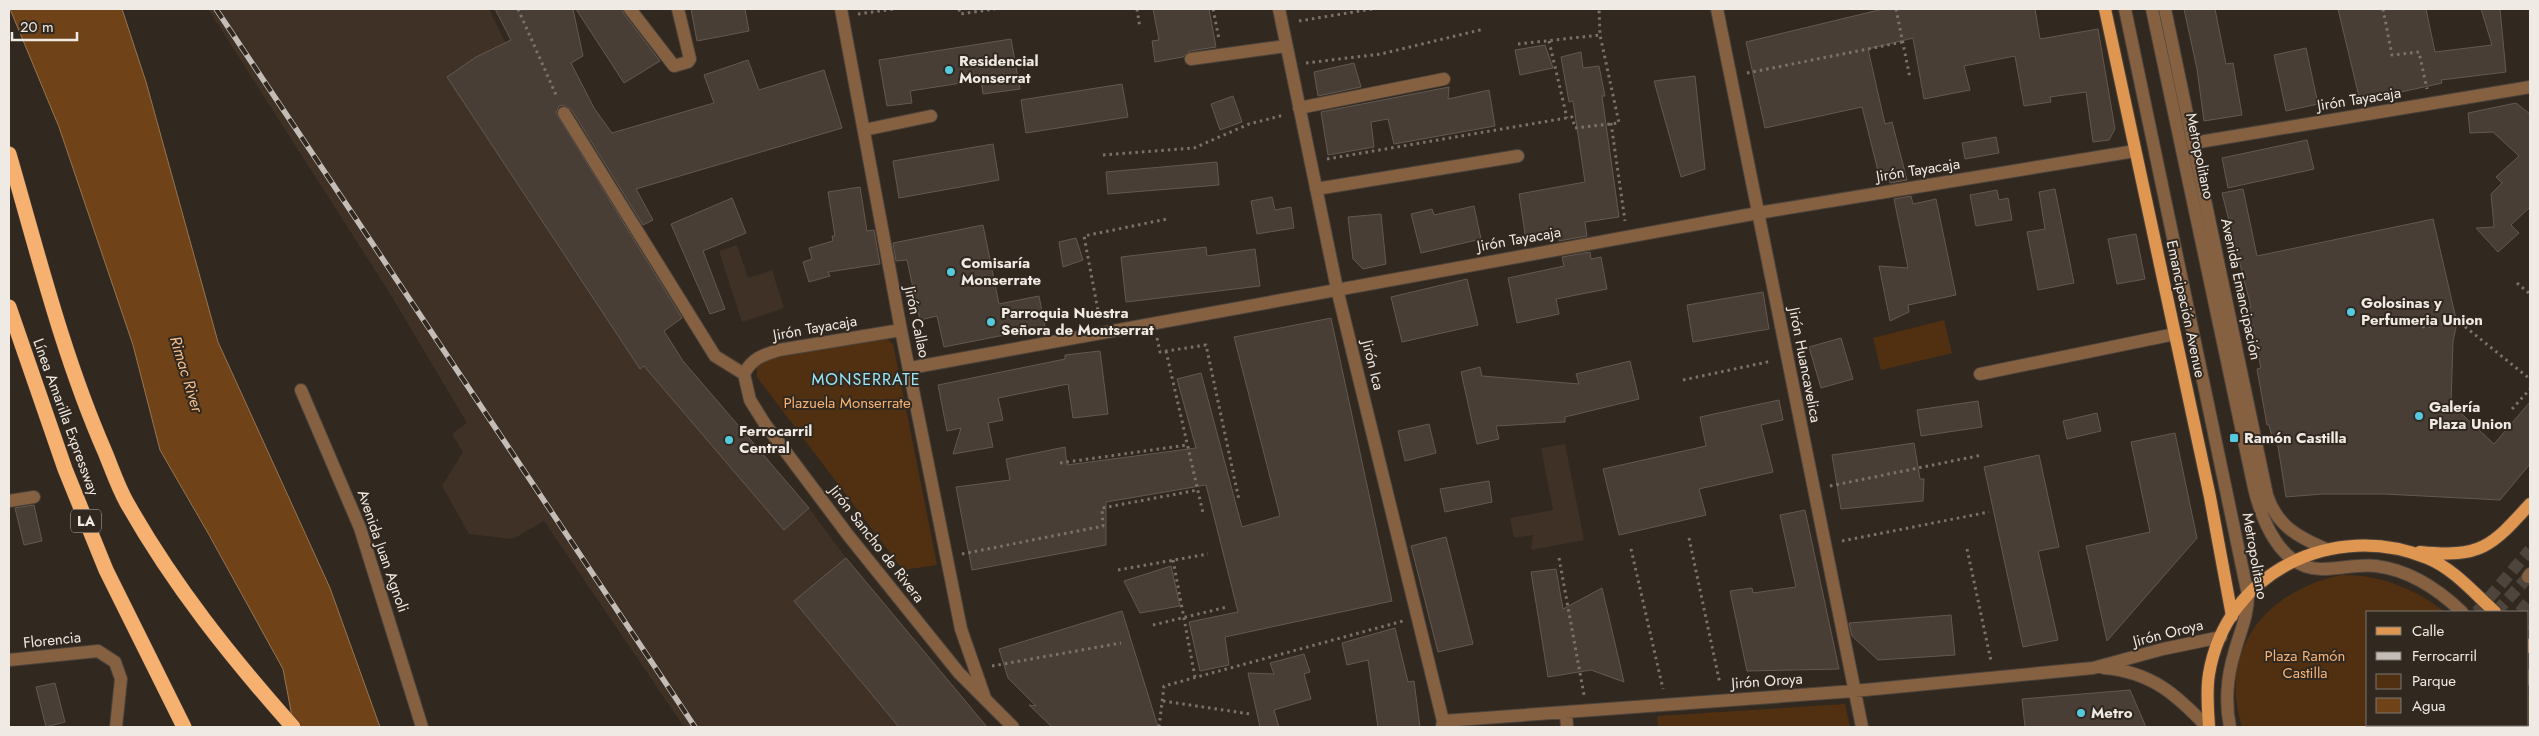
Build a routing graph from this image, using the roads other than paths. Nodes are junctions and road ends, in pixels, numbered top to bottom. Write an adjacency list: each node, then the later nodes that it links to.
1 (630, 9): 2 (street)
2 (678, 9)
3 (1279, 9): 10 (street, Jirón Ica)
4 (1717, 9): 23 (street, Jirón Huancavelica)
5 (2106, 9): 19 (main road, Emancipación Avenue)
6 (2125, 9): 38 (street, Metropolitano)
7 (2152, 9): 37 (street, Metropolitano)
8 (2165, 9): 18 (street, Avenida Emancipación)
9 (842, 12): 17 (street, Jirón Callao)
10 (1286, 46): 11 (street); 14 (street, Jirón Ica)
11 (1191, 59)
12 (1444, 80): 14 (street)
13 (2530, 87): 18 (street, Jirón Tayacaja)
14 (1300, 110): 22 (street, Jirón Ica)
15 (564, 113): 29 (street)
16 (932, 116): 17 (street)
17 (864, 130): 26 (street, Jirón Callao)
18 (2193, 142): 35 (street, Avenida Emancipación)
19 (2135, 151): 23 (street, Jirón Tayacaja); 27 (main road, Emancipación Avenue)
20 (9, 154): 52 (highway, Línea Amarilla Expressway)
21 (1518, 156): 22 (street)
22 (1316, 189): 24 (street, Jirón Ica)
23 (1758, 213): 24 (street, Jirón Tayacaja); 45 (street, Jirón Huancavelica)
24 (1337, 289): 28 (street, Jirón Tayacaja); 48 (street, Jirón Ica)
25 (9, 307): 51 (highway, Línea Amarilla Expressway / LA)
26 (901, 330): 28 (street, Jirón Callao); 29 (street, Jirón Tayacaja)
27 (2175, 334): 30 (street); 41 (main road, Emancipación Avenue)
28 (910, 368): 46 (street, Jirón Callao)
29 (744, 374): 46 (street, Jirón Sancho de Rivera)
30 (1980, 374)
31 (302, 390): 53 (street, Avenida Juan Agnoli)
32 (34, 497): 33 (street)
33 (9, 501)
34 (2530, 504): 36 (main road)
35 (2326, 549): 36 (main road); 37 (main road)
36 (2405, 550): 40 (main road)
37 (2294, 560): 38 (main road); 39 (street, Metropolitano)
38 (2248, 595): 41 (main road); 57 (street, Metropolitano)
39 (2461, 611)
40 (2494, 611)
41 (2232, 616): 42 (main road)
42 (2221, 637): 44 (street, Jirón Oroya); 56 (main road)
43 (9, 660): 50 (street, Florencia)
44 (2093, 668): 45 (street, Jirón Oroya); 56 (street, Jirón Oroya)
45 (1854, 691): 47 (street, Jirón Oroya); 55 (street, Jirón Huancavelica)
46 (985, 698): 49 (street, Jirón Sancho de Rivera)
47 (1566, 713): 48 (street, Jirón Oroya); 54 (street)
48 (1443, 724)
49 (1009, 725)
50 (116, 727)
51 (184, 727)
52 (293, 727)
53 (422, 727)
54 (1567, 727)
55 (1862, 727)
56 (2208, 727)
57 (2230, 727)

